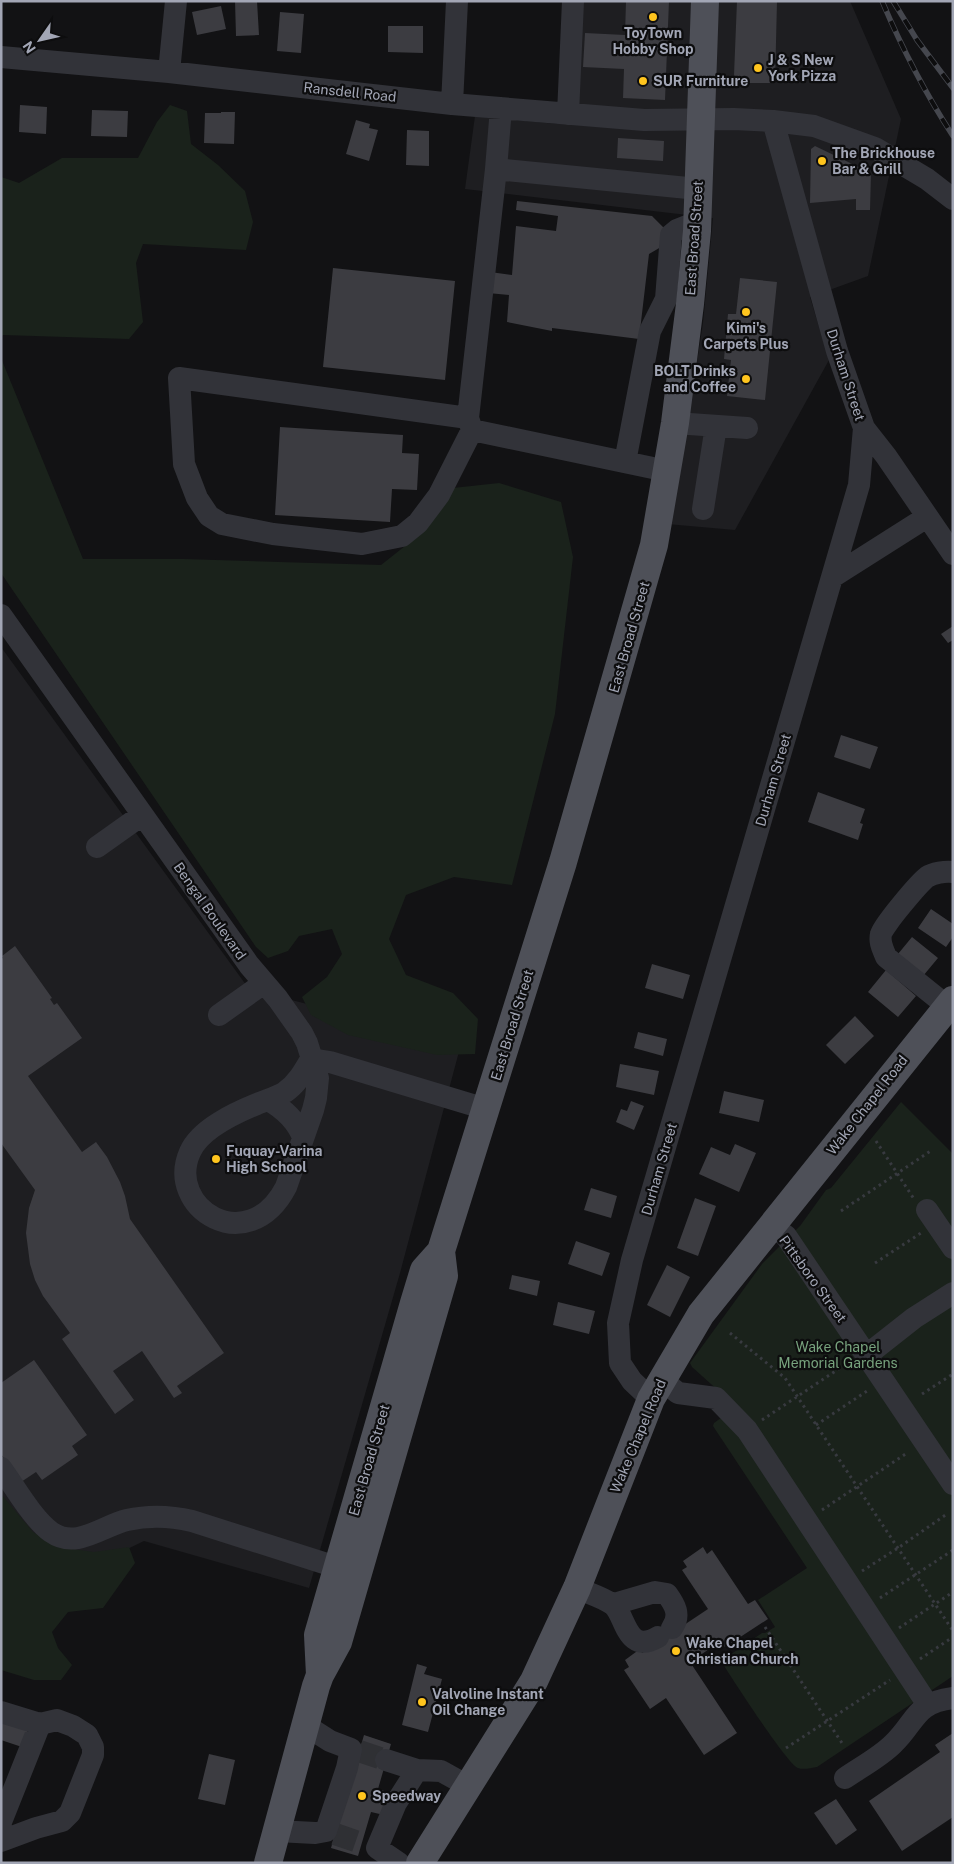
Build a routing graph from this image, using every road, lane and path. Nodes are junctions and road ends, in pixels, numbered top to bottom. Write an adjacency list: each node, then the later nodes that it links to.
1 (176, 1): 6 (street)
2 (457, 1): 7 (street)
3 (573, 1): 9 (street)
4 (705, 1): 10 (main road, East Broad Street)
5 (1, 57): 6 (street, Ransdell Road)
6 (169, 72): 7 (street, Ransdell Road)
7 (452, 104): 8 (street, Ransdell Road)
8 (501, 108): 9 (street, Ransdell Road); 12 (street)
9 (568, 114): 10 (street, Ransdell Road)
10 (700, 119): 11 (street, Ransdell Road); 13 (main road, East Broad Street)
11 (773, 121): 14 (street, Ransdell Road); 20 (street, Durham Street)
12 (496, 169): 13 (street); 17 (street)
13 (698, 189): 15 (main road, East Broad Street)
14 (953, 199)
15 (678, 302): 16 (main road, East Broad Street); 21 (street)
16 (675, 423): 18 (street); 22 (main road, East Broad Street)
17 (470, 424): 17 (street); 21 (street)
18 (716, 426): 19 (street); 23 (street)
19 (746, 428)
20 (864, 428): 24 (street); 26 (street, Durham Street)
21 (625, 462): 22 (street)
22 (667, 471): 36 (main road, East Broad Street)
23 (703, 509)
24 (927, 517): 25 (street); 26 (street)
25 (953, 554)
26 (834, 576): 50 (street, Durham Street)
27 (1, 615): 28 (street, Bengal Boulevard)
28 (142, 815): 29 (street); 31 (street, Bengal Boulevard)
29 (97, 847)
30 (953, 872): 32 (street)
31 (264, 983): 33 (street); 34 (street, Bengal Boulevard)
32 (950, 1003): 43 (main road, Wake Chapel Road)
33 (219, 1015)
34 (311, 1059): 35 (street); 36 (street); 37 (street, Bengal Boulevard)
35 (268, 1100): 37 (street); 37 (street)
36 (486, 1109): 64 (main road, East Broad Street)
37 (303, 1137)
38 (876, 1141): 40 (path)
39 (932, 1150): 40 (path)
40 (898, 1173): 41 (path); 42 (path)
41 (841, 1211)
42 (932, 1217): 44 (street); 45 (path)
43 (772, 1226): 48 (street, Pittsboro Street); 50 (main road, Wake Chapel Road)
44 (953, 1248)
45 (875, 1263)
46 (953, 1293): 48 (street)
47 (730, 1333): 53 (path)
48 (858, 1359): 53 (path); 58 (street, Pittsboro Street)
49 (953, 1374): 52 (path)
50 (656, 1389): 55 (street, Durham Street); 67 (main road, Wake Chapel Road)
51 (867, 1391): 54 (path)
52 (922, 1394)
53 (798, 1396): 54 (path); 55 (path)
54 (816, 1425): 59 (path)
55 (747, 1430): 61 (street, Durham Street)
56 (907, 1453): 59 (path)
57 (1, 1468): 64 (street)
58 (953, 1484)
59 (857, 1486): 61 (path); 62 (path)
60 (947, 1514): 62 (path)
61 (806, 1520): 66 (street, Durham Street)
62 (898, 1548): 65 (path); 66 (path)
63 (953, 1550): 65 (path)
64 (348, 1570): 82 (main road, East Broad Street)
65 (916, 1575): 70 (path); 71 (path)
66 (846, 1580): 71 (street, Durham Street)
67 (576, 1588): 69 (street); 88 (main road, Wake Chapel Road)
68 (953, 1592): 70 (path)
69 (614, 1604): 69 (street)
70 (935, 1604): 73 (path); 75 (path)
71 (865, 1608): 75 (street, Durham Street)
72 (764, 1627): 80 (path)
73 (953, 1631)
74 (953, 1637): 76 (path)
75 (884, 1638): 76 (street, Durham Street)
76 (905, 1670): 78 (street, Durham Street); 80 (path)
77 (953, 1698): 78 (street)
78 (928, 1705): 87 (street)
79 (1, 1712): 81 (street)
80 (828, 1721): 83 (path); 84 (path)
81 (40, 1724): 89 (street); 91 (street)
82 (306, 1725): 90 (main road, East Broad Street); 90 (street)
83 (844, 1746)
84 (786, 1748)
85 (386, 1760): 86 (street)
86 (417, 1770): 88 (street); 93 (street)
87 (846, 1778)
88 (468, 1786): 94 (main road, Wake Chapel Road)
89 (1, 1822)
90 (277, 1831): 92 (main road, East Broad Street)
91 (1, 1841)
92 (268, 1863)
93 (399, 1863)
94 (420, 1863)

